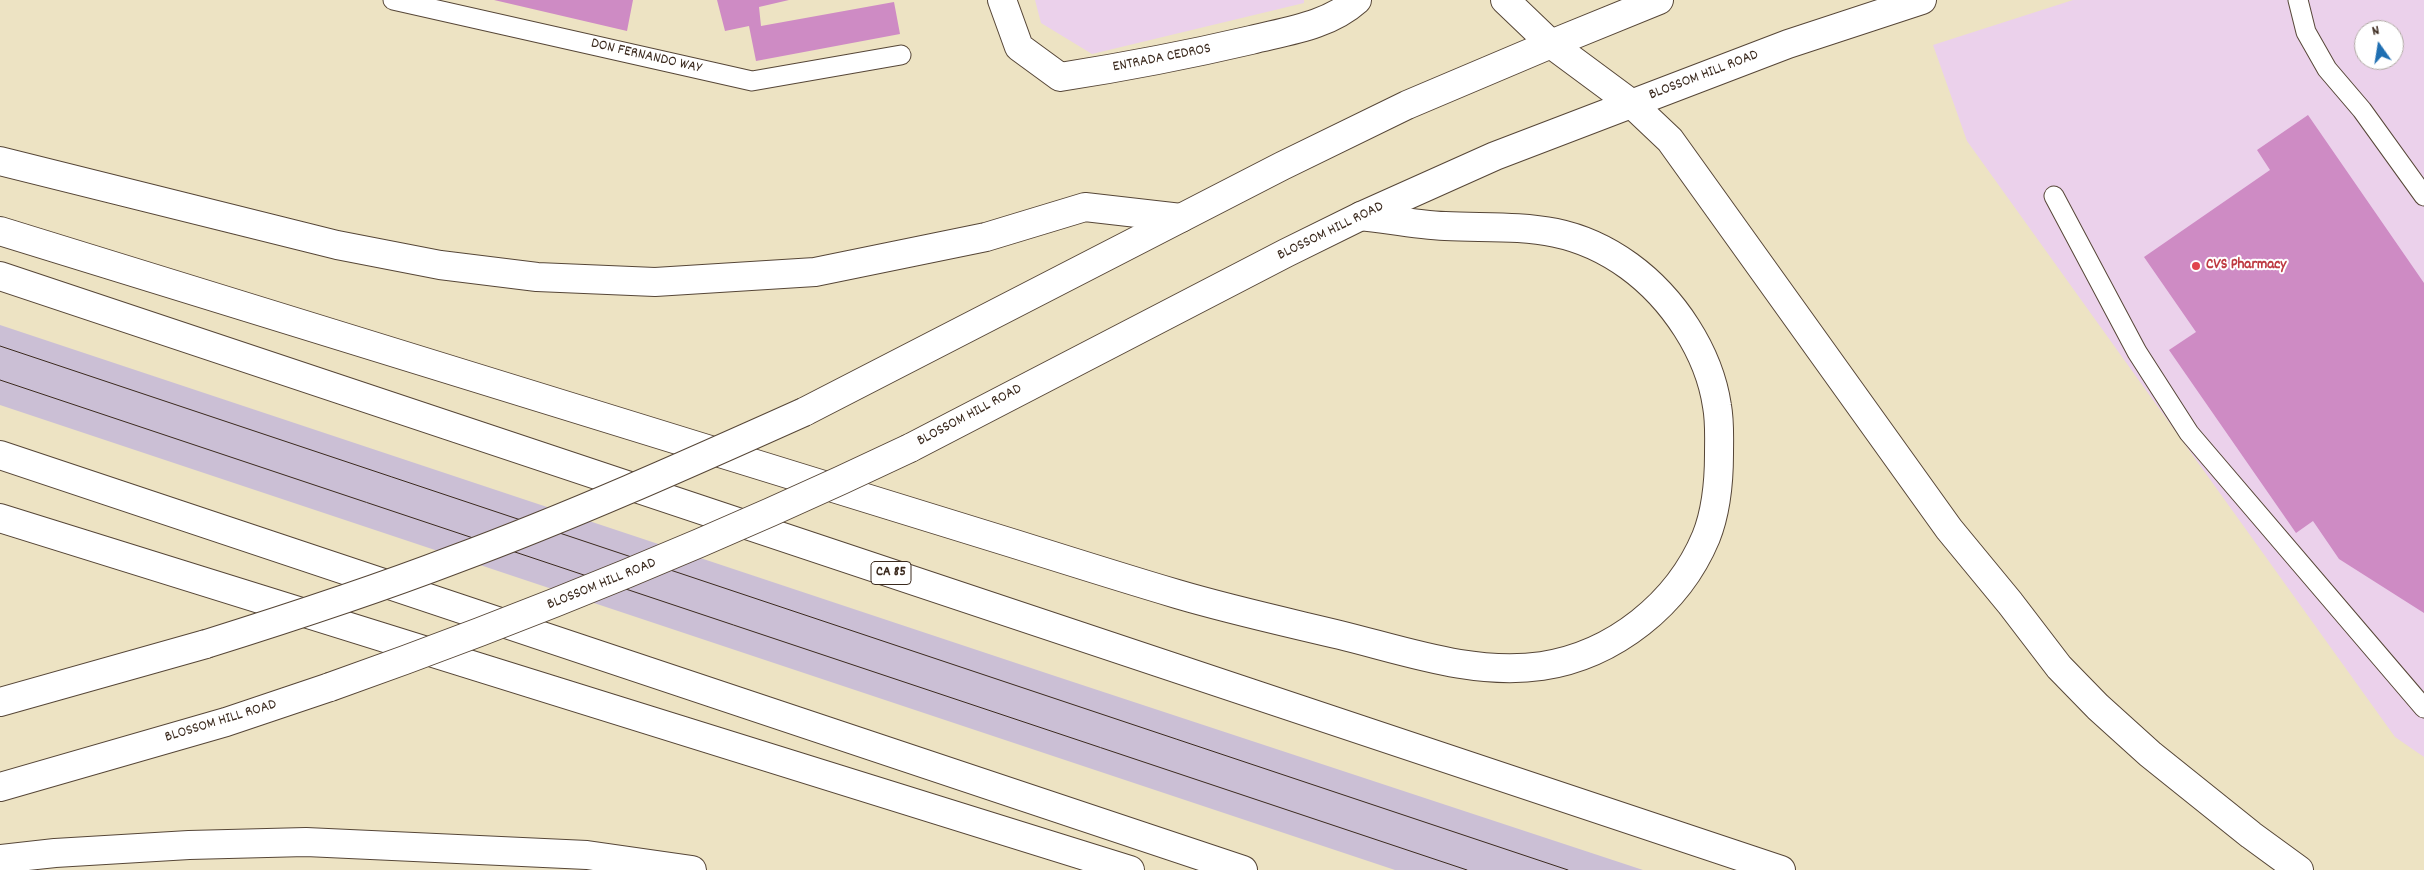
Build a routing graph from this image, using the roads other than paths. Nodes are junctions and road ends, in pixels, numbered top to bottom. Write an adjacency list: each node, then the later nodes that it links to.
1 (393, 0): 9 (lane, DON FERNANDO WAY)
2 (1002, 0): 3 (main road, ENTRADA CEDROS)
3 (1357, 0)
4 (1505, 0): 8 (main road)
5 (1922, 0): 10 (main road, BLOSSOM HILL ROAD)
6 (2298, 0): 13 (lane)
7 (1656, 1): 8 (main road)
8 (1550, 44): 10 (main road); 15 (main road)
9 (901, 55)
10 (1632, 104): 14 (main road, BLOSSOM HILL ROAD); 28 (main road)
11 (0, 161): 15 (main road)
12 (2054, 196): 21 (lane)
13 (2424, 196)
14 (1361, 216): 16 (main road); 22 (main road, BLOSSOM HILL ROAD, bridge)
15 (1181, 218): 20 (main road, bridge)
16 (0, 231)
17 (0, 276): 27 (main road, CA 85)
18 (0, 456): 26 (main road)
19 (0, 518): 25 (main road)
20 (0, 702)
21 (2424, 708)
22 (0, 787)
23 (0, 859): 24 (main road)
24 (692, 870)
25 (1130, 870)
26 (1243, 870)
27 (1781, 870)
28 (2299, 870)

